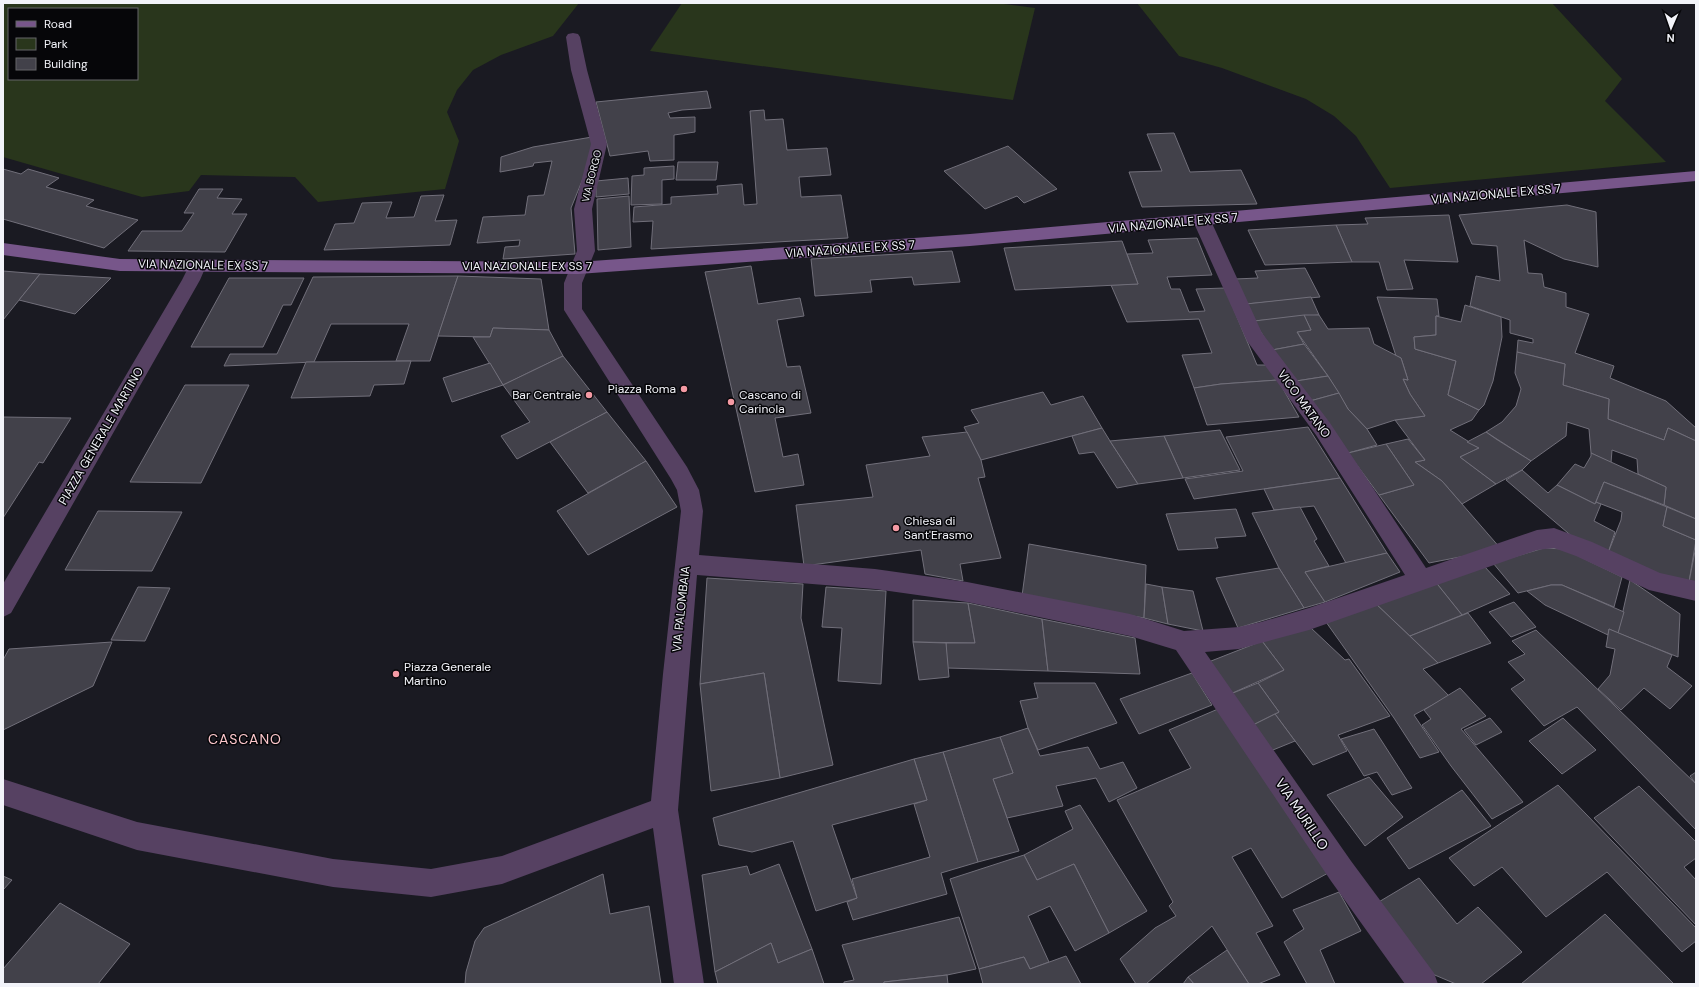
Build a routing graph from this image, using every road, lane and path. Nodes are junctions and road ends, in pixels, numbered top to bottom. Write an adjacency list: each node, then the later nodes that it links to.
1 (573, 37): 6 (street, VIA BORGO)
2 (1696, 176): 3 (street, VIA NAZIONALE EX SS 7)
3 (1202, 221): 6 (street, VIA NAZIONALE EX SS 7); 8 (street, VICO MATANO)
4 (3, 249): 5 (street, VIA NAZIONALE EX SS 7)
5 (197, 266): 6 (street, VIA NAZIONALE EX SS 7); 10 (street, PIAZZA GENERALE MARTINO)
6 (578, 268): 7 (street, VIA PALOMBAIA)
7 (686, 564): 11 (street); 13 (street, VIA PALOMBAIA)
8 (1421, 580): 9 (street); 11 (street)
9 (1696, 591)
10 (3, 606)
11 (1184, 642): 15 (street, VIA MURILLO)
12 (3, 792): 13 (street)
13 (664, 810): 14 (street, VIA PALOMBAIA)
14 (689, 984)
15 (1423, 984)

